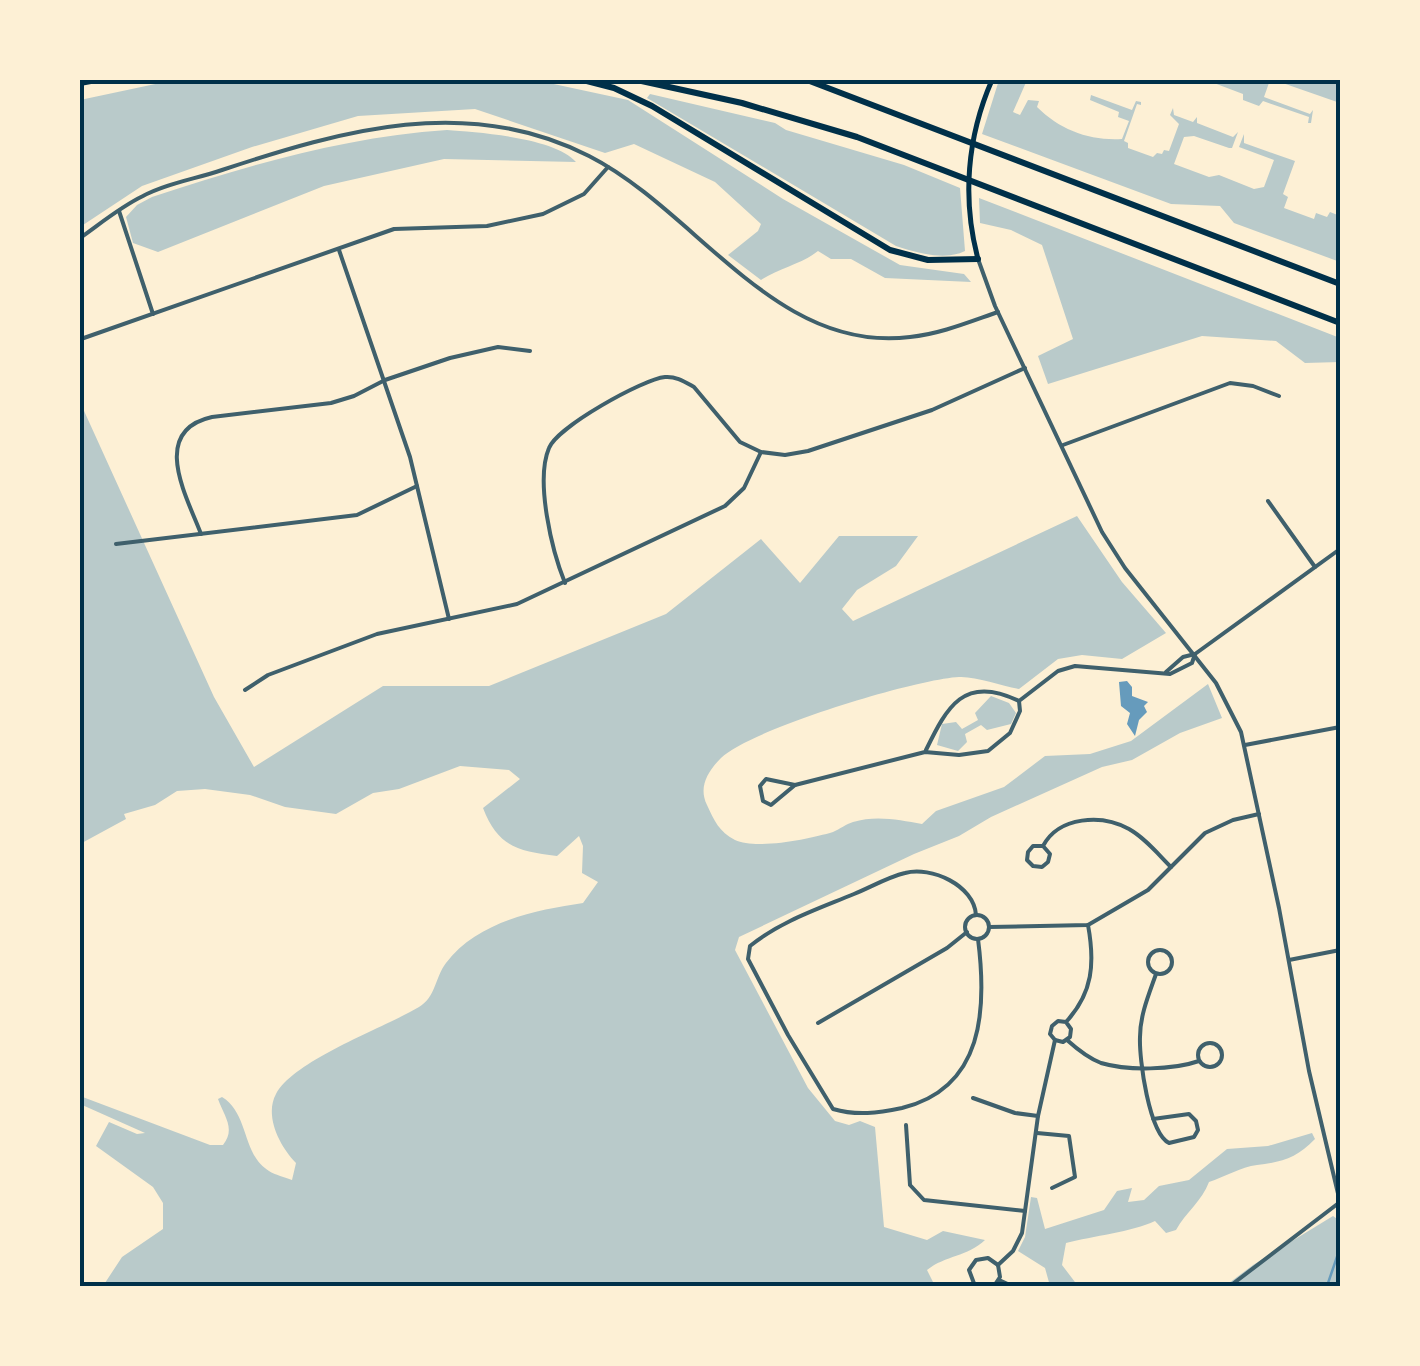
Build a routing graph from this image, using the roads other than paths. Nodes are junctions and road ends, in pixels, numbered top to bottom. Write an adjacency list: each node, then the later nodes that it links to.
1 (96, 80): 6 (highway)
2 (583, 80): 11 (highway)
3 (637, 80): 15 (highway)
4 (806, 80): 12 (highway)
5 (992, 80): 11 (main road)
6 (80, 83)
7 (608, 166): 8 (street); 10 (street); 13 (street)
8 (119, 211): 9 (street); 14 (street)
9 (80, 238)
10 (340, 250): 14 (street); 19 (street)
11 (978, 259): 13 (street)
12 (1340, 284)
13 (998, 312): 18 (street)
14 (154, 314): 16 (street)
15 (1340, 323)
16 (80, 340)
17 (530, 350): 19 (street)
18 (1025, 368): 21 (street); 22 (street)
19 (384, 380): 23 (street); 25 (street)
20 (1279, 396): 21 (street)
21 (1063, 445): 31 (street)
22 (762, 452): 29 (street); 29 (street)
23 (417, 486): 25 (street); 30 (street)
24 (1268, 501): 28 (street)
25 (202, 534): 26 (street)
26 (116, 544)
27 (1340, 549): 28 (street)
28 (1315, 567): 31 (street)
29 (565, 583): 30 (street)
30 (449, 618): 33 (street)
31 (1195, 654): 32 (street); 32 (street); 36 (street)
32 (1166, 672): 34 (street)
33 (244, 690)
34 (1019, 701): 37 (street); 37 (street)
35 (1340, 728): 36 (street)
36 (1245, 745): 39 (street)
37 (925, 752): 38 (street)
38 (795, 785): 38 (street)
39 (1259, 814): 41 (street); 48 (street)
40 (1044, 846): 40 (street); 41 (street)
41 (1171, 867): 43 (street)
42 (976, 916): 44 (street); 45 (street); 46 (street)
43 (1088, 925): 44 (street); 50 (street)
44 (989, 926): 46 (street)
45 (967, 932): 46 (street); 51 (street)
46 (978, 939)
47 (1340, 950): 48 (street)
48 (1289, 960): 62 (street)
49 (1156, 974): 49 (street); 55 (street)
50 (1066, 1022): 52 (street); 53 (street)
51 (818, 1023)
52 (1055, 1040): 53 (street); 57 (street)
53 (1067, 1040): 55 (street)
54 (1199, 1060): 54 (street); 55 (street)
55 (1144, 1066): 58 (street)
56 (973, 1098): 57 (street)
57 (1038, 1116): 60 (street)
58 (1152, 1119): 58 (street)
59 (906, 1125): 63 (street)
60 (1036, 1134): 61 (street); 63 (street)
61 (1052, 1188)
62 (1340, 1202): 69 (street)
63 (1025, 1211): 64 (street)
64 (998, 1265): 65 (street); 66 (street)
65 (999, 1280): 67 (street); 68 (street)
66 (976, 1286)
67 (994, 1286)
68 (1012, 1286)
69 (1230, 1286)

